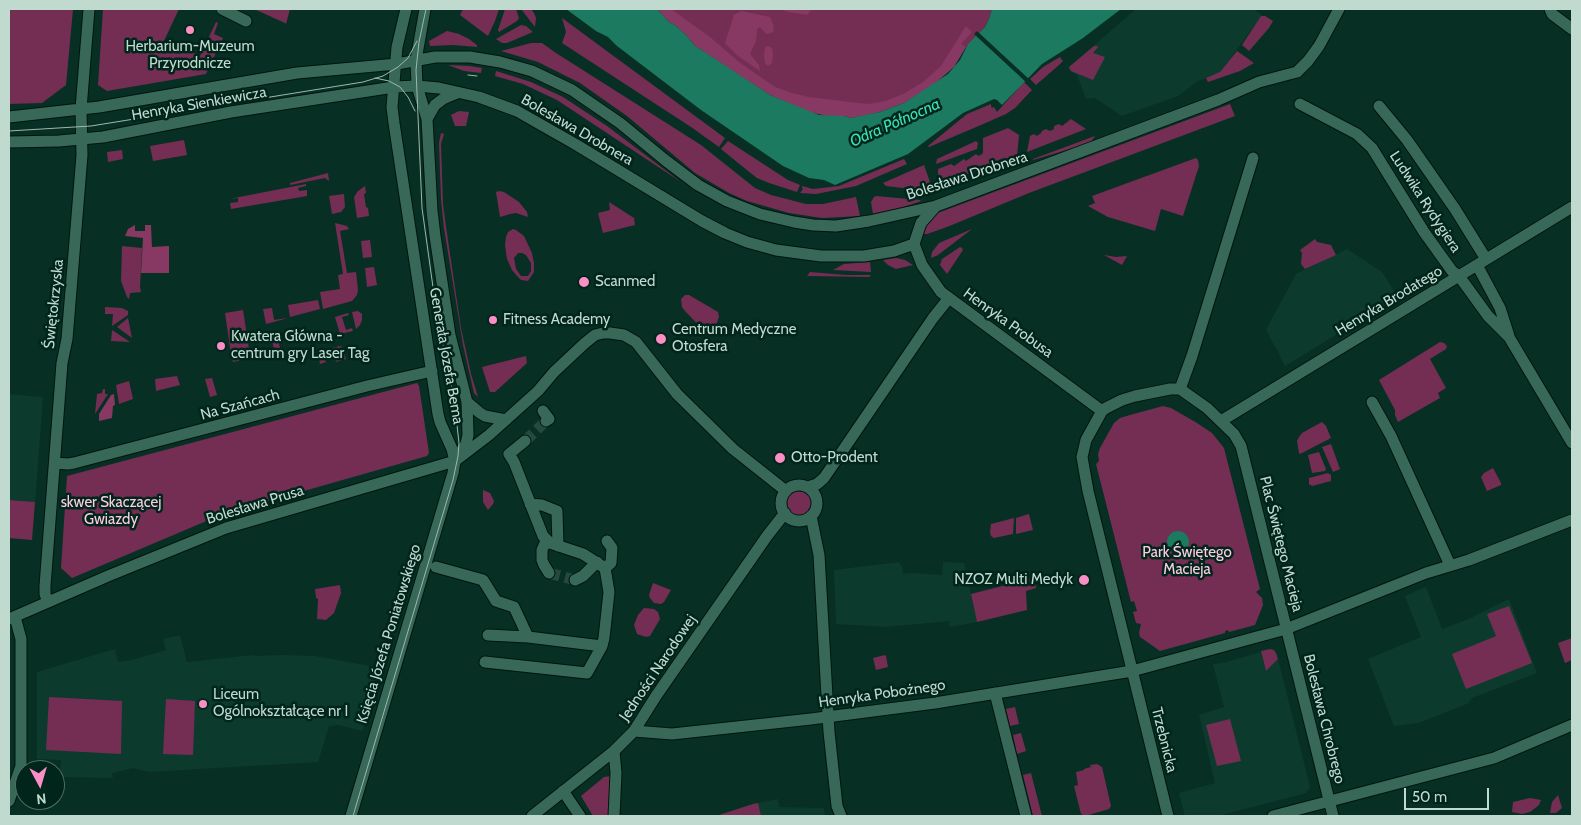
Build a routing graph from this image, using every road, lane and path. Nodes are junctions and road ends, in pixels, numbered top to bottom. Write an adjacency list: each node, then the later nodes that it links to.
1 (89, 9): 16 (street, Świętokrzyska)
2 (222, 9): 7 (street)
3 (425, 9): 9 (street, Generała Józefa Bema)
4 (1339, 9): 22 (street, Bolesława Drobnera)
5 (1550, 9): 8 (street)
6 (405, 14): 10 (street, Generała Józefa Bema)
7 (246, 21)
8 (1572, 29)
9 (416, 60): 10 (street, Bolesława Drobnera); 11 (street, Generała Józefa Bema); 22 (street, Bolesława Drobnera)
10 (397, 64): 12 (street, Generała Józefa Bema); 16 (street, Henryka Sienkiewicza)
11 (417, 86): 12 (street, Henryka Sienkiewicza); 13 (street, Bolesława Drobnera); 18 (street, Generała Józefa Bema)
12 (394, 87): 19 (street, Henryka Sienkiewicza); 29 (street, Generała Józefa Bema)
13 (458, 93): 18 (street); 24 (street, Bolesława Drobnera)
14 (1300, 104): 26 (street, Ludwika Rydygiera)
15 (1379, 106): 25 (street, Ludwika Rydygiera)
16 (81, 109): 17 (street, Henryka Sienkiewicza); 19 (street, Świętokrzyska)
17 (9, 117)
18 (427, 119): 31 (street, Generała Józefa Bema)
19 (82, 139): 20 (street, Henryka Sienkiewicza); 39 (street, Świętokrzyska)
20 (9, 142)
21 (1253, 158): 30 (street)
22 (936, 206): 24 (street)
23 (1572, 207): 25 (street, Henryka Brodatego)
24 (914, 244): 27 (street, Henryka Probusa)
25 (1481, 262): 26 (street, Henryka Brodatego); 28 (street, Ludwika Rydygiera)
26 (1459, 276): 28 (street, Ludwika Rydygiera); 35 (street, Henryka Brodatego)
27 (949, 298): 33 (street, Henryka Probusa); 40 (street)
28 (1509, 336): 37 (street, Ludwika Rydygiera)
29 (432, 371): 38 (street, Generała Józefa Bema); 39 (street, Na Szańcach)
30 (1180, 389): 33 (street); 35 (street, Plac Świętego Macieja)
31 (467, 402): 34 (street); 38 (street, Generała Józefa Bema)
32 (1372, 402): 50 (street)
33 (1102, 411): 61 (street)
34 (506, 420): 38 (street, Bolesława Prusa); 41 (street, Bolesława Prusa)
35 (1221, 421): 56 (street, Plac Świętego Macieja)
36 (525, 441): 42 (street)
37 (1572, 443)
38 (455, 461): 54 (street, Bolesława Prusa); 70 (street, Księcia Józefa Poniatowskiego)
39 (55, 463): 54 (street, Świętokrzyska)
40 (808, 487): 41 (street); 44 (street)
41 (786, 491): 43 (street)
42 (530, 504): 46 (street); 48 (street)
43 (785, 513): 44 (street); 65 (street, Jedności Narodowej)
44 (811, 516): 63 (street)
45 (1572, 520): 50 (street)
46 (546, 541): 48 (street); 52 (street)
47 (607, 541): 49 (street)
48 (558, 546): 49 (street)
49 (601, 565): 53 (street); 59 (street)
50 (1450, 565): 56 (street)
51 (436, 567): 58 (street)
52 (549, 573)
53 (575, 580)
54 (48, 602): 55 (street, Bolesława Prusa)
55 (12, 618): 68 (street)
56 (1286, 629): 61 (street, Plac Świętego Macieja); 69 (street, Bolesława Chrobrego)
57 (488, 635): 58 (street)
58 (528, 637): 59 (street)
59 (602, 646): 60 (street)
60 (485, 662)
61 (1132, 672): 62 (street, Henryka Pobożnego); 76 (street, Trzebnicka)
62 (995, 693): 63 (street, Henryka Pobożnego); 75 (street)
63 (828, 717): 65 (street, Henryka Pobożnego); 74 (street)
64 (1572, 725): 69 (street)
65 (634, 731): 66 (street, Jedności Narodowej)
66 (614, 751): 67 (street, Jedności Narodowej); 73 (street)
67 (563, 791): 71 (street, Jedności Narodowej); 72 (street)
68 (9, 801)
69 (1330, 802): 77 (street); 78 (street, Bolesława Chrobrego)
70 (351, 816)
71 (532, 816)
72 (580, 816)
73 (614, 816)
74 (841, 816)
75 (1026, 816)
76 (1168, 816)
77 (1273, 816)
78 (1333, 816)

